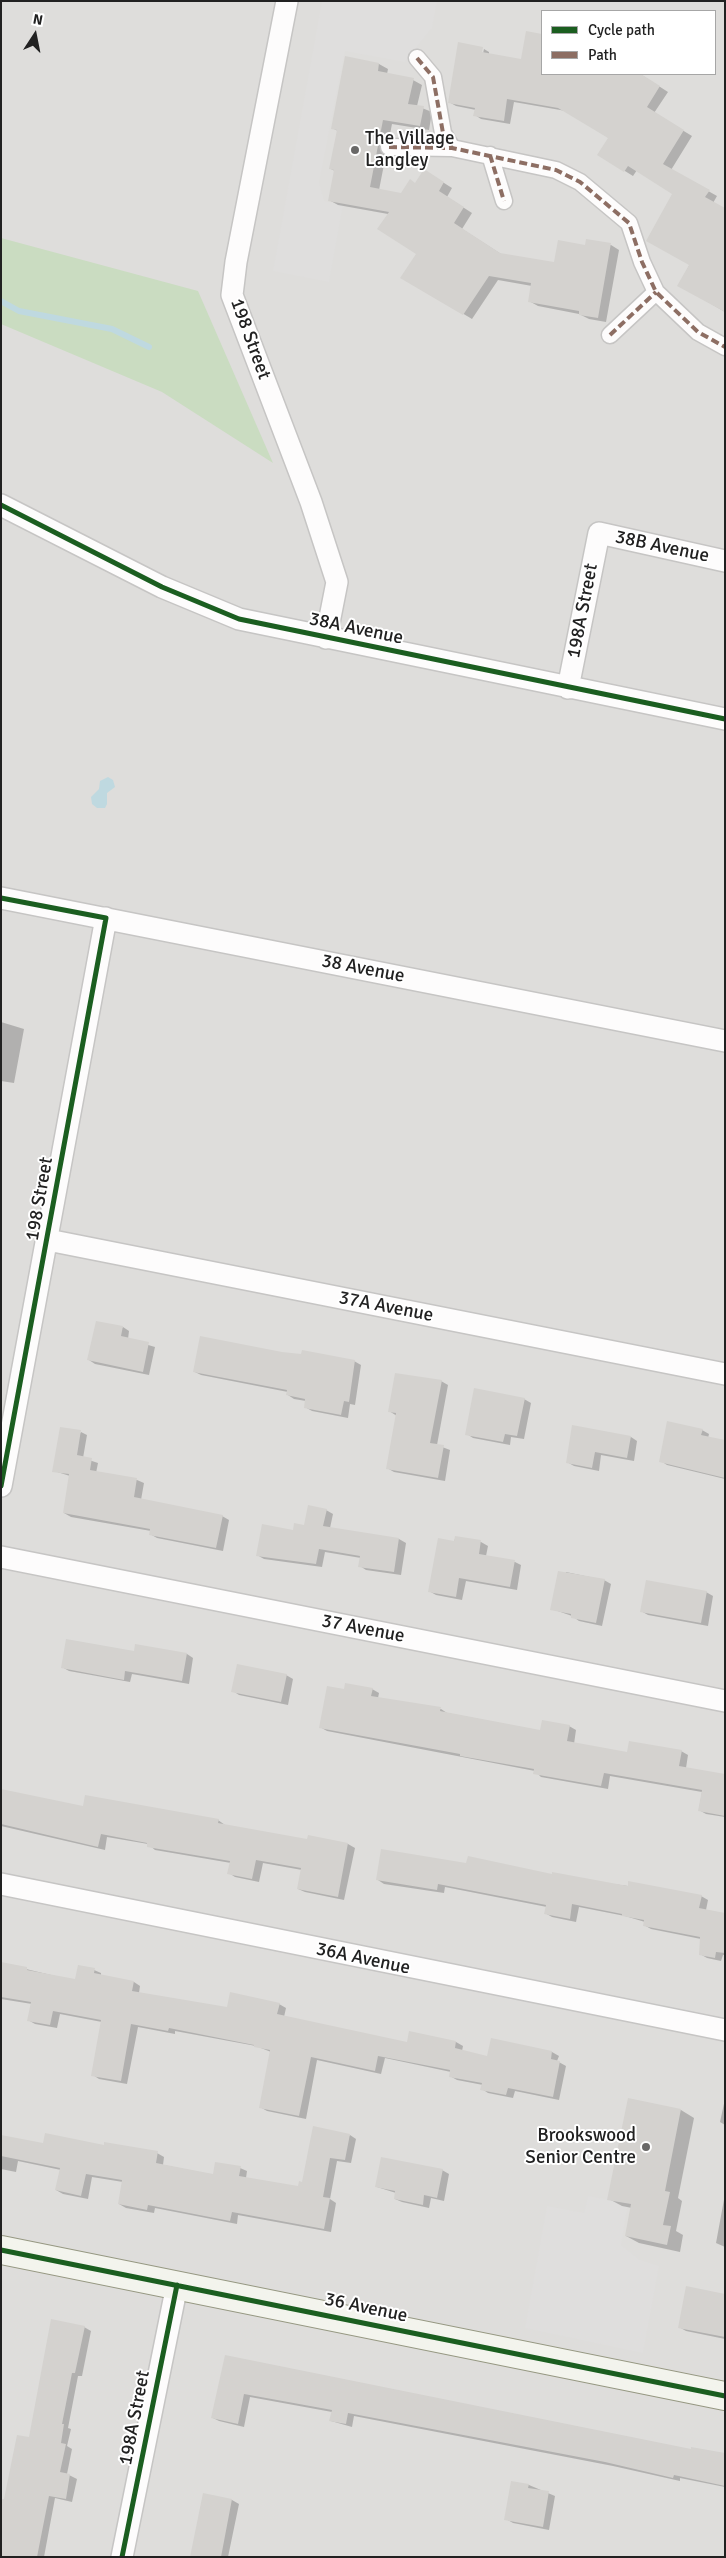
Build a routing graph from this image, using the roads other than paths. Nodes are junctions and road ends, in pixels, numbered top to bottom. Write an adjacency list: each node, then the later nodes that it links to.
1 (287, 1): 13 (street, 198 Street)
2 (417, 58): 4 (street)
3 (389, 147): 4 (street)
4 (452, 148): 5 (street)
5 (490, 155): 6 (street); 7 (street)
6 (504, 201)
7 (656, 292): 8 (street); 9 (street)
8 (610, 336)
9 (725, 347)
10 (1, 505): 13 (street, 38A Avenue)
11 (599, 533): 12 (street, 38B Avenue); 14 (street, 198A Street)
12 (725, 561)
13 (326, 638): 14 (street, 38A Avenue)
14 (568, 688): 15 (street, 38A Avenue)
15 (725, 719)
16 (1, 898): 17 (street, 38 Avenue)
17 (106, 918): 18 (street, 38 Avenue); 19 (street, 198 Street)
18 (725, 1041)
19 (48, 1240): 20 (street, 37A Avenue); 21 (street, 198 Street)
20 (725, 1374)
21 (1, 1486)
22 (1, 1557): 23 (street, 37 Avenue)
23 (725, 1701)
24 (1, 1884): 25 (street, 36A Avenue)
25 (725, 2030)
26 (1, 2250): 27 (main road, 36 Avenue)
27 (177, 2285): 28 (main road, 36 Avenue); 29 (street, 198A Street)
28 (725, 2396)
29 (122, 2557)

